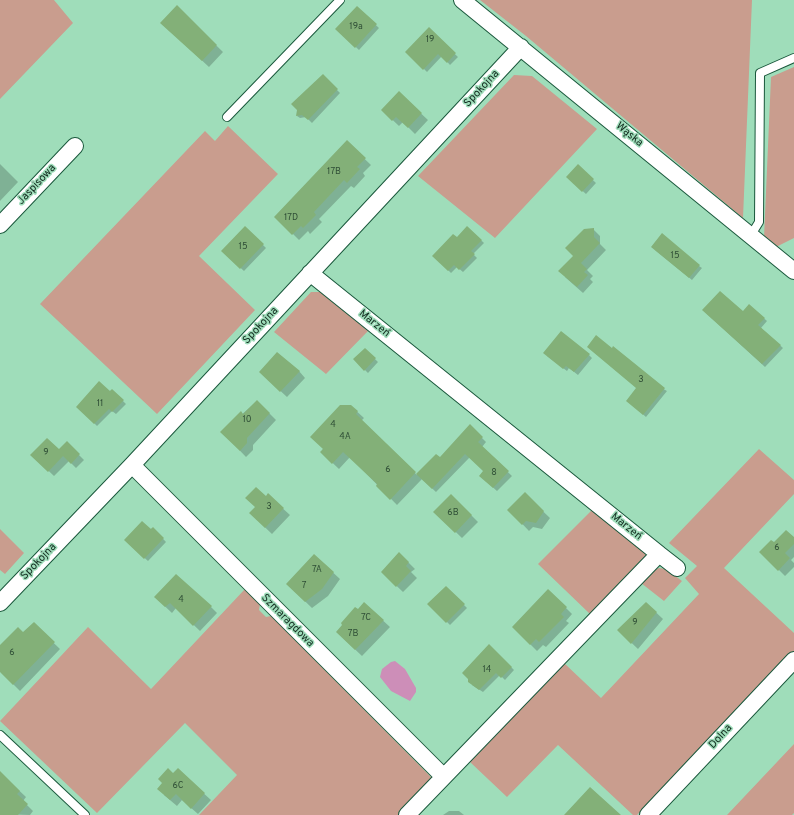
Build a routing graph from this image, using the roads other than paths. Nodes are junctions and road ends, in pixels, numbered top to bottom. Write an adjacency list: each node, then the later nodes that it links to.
1 (340, 0): 5 (lane)
2 (462, 0): 3 (street, Wąska)
3 (521, 47): 8 (street, Wąska); 10 (street, Spokojna)
4 (794, 58): 8 (lane)
5 (227, 117)
6 (75, 146): 7 (street, Jaspisowa)
7 (0, 225)
8 (751, 235): 9 (street, Wąska)
9 (794, 270)
10 (310, 273): 11 (street, Spokojna); 12 (street, Marzeń)
11 (132, 465): 14 (street, Spokojna); 17 (street, Szmaragdowa)
12 (659, 554): 13 (street, Marzeń); 17 (street)
13 (677, 568)
14 (0, 603)
15 (794, 660): 20 (street, Dolna)
16 (0, 734): 18 (lane)
17 (443, 776): 19 (street)
18 (85, 815)
19 (407, 815)
20 (648, 815)

